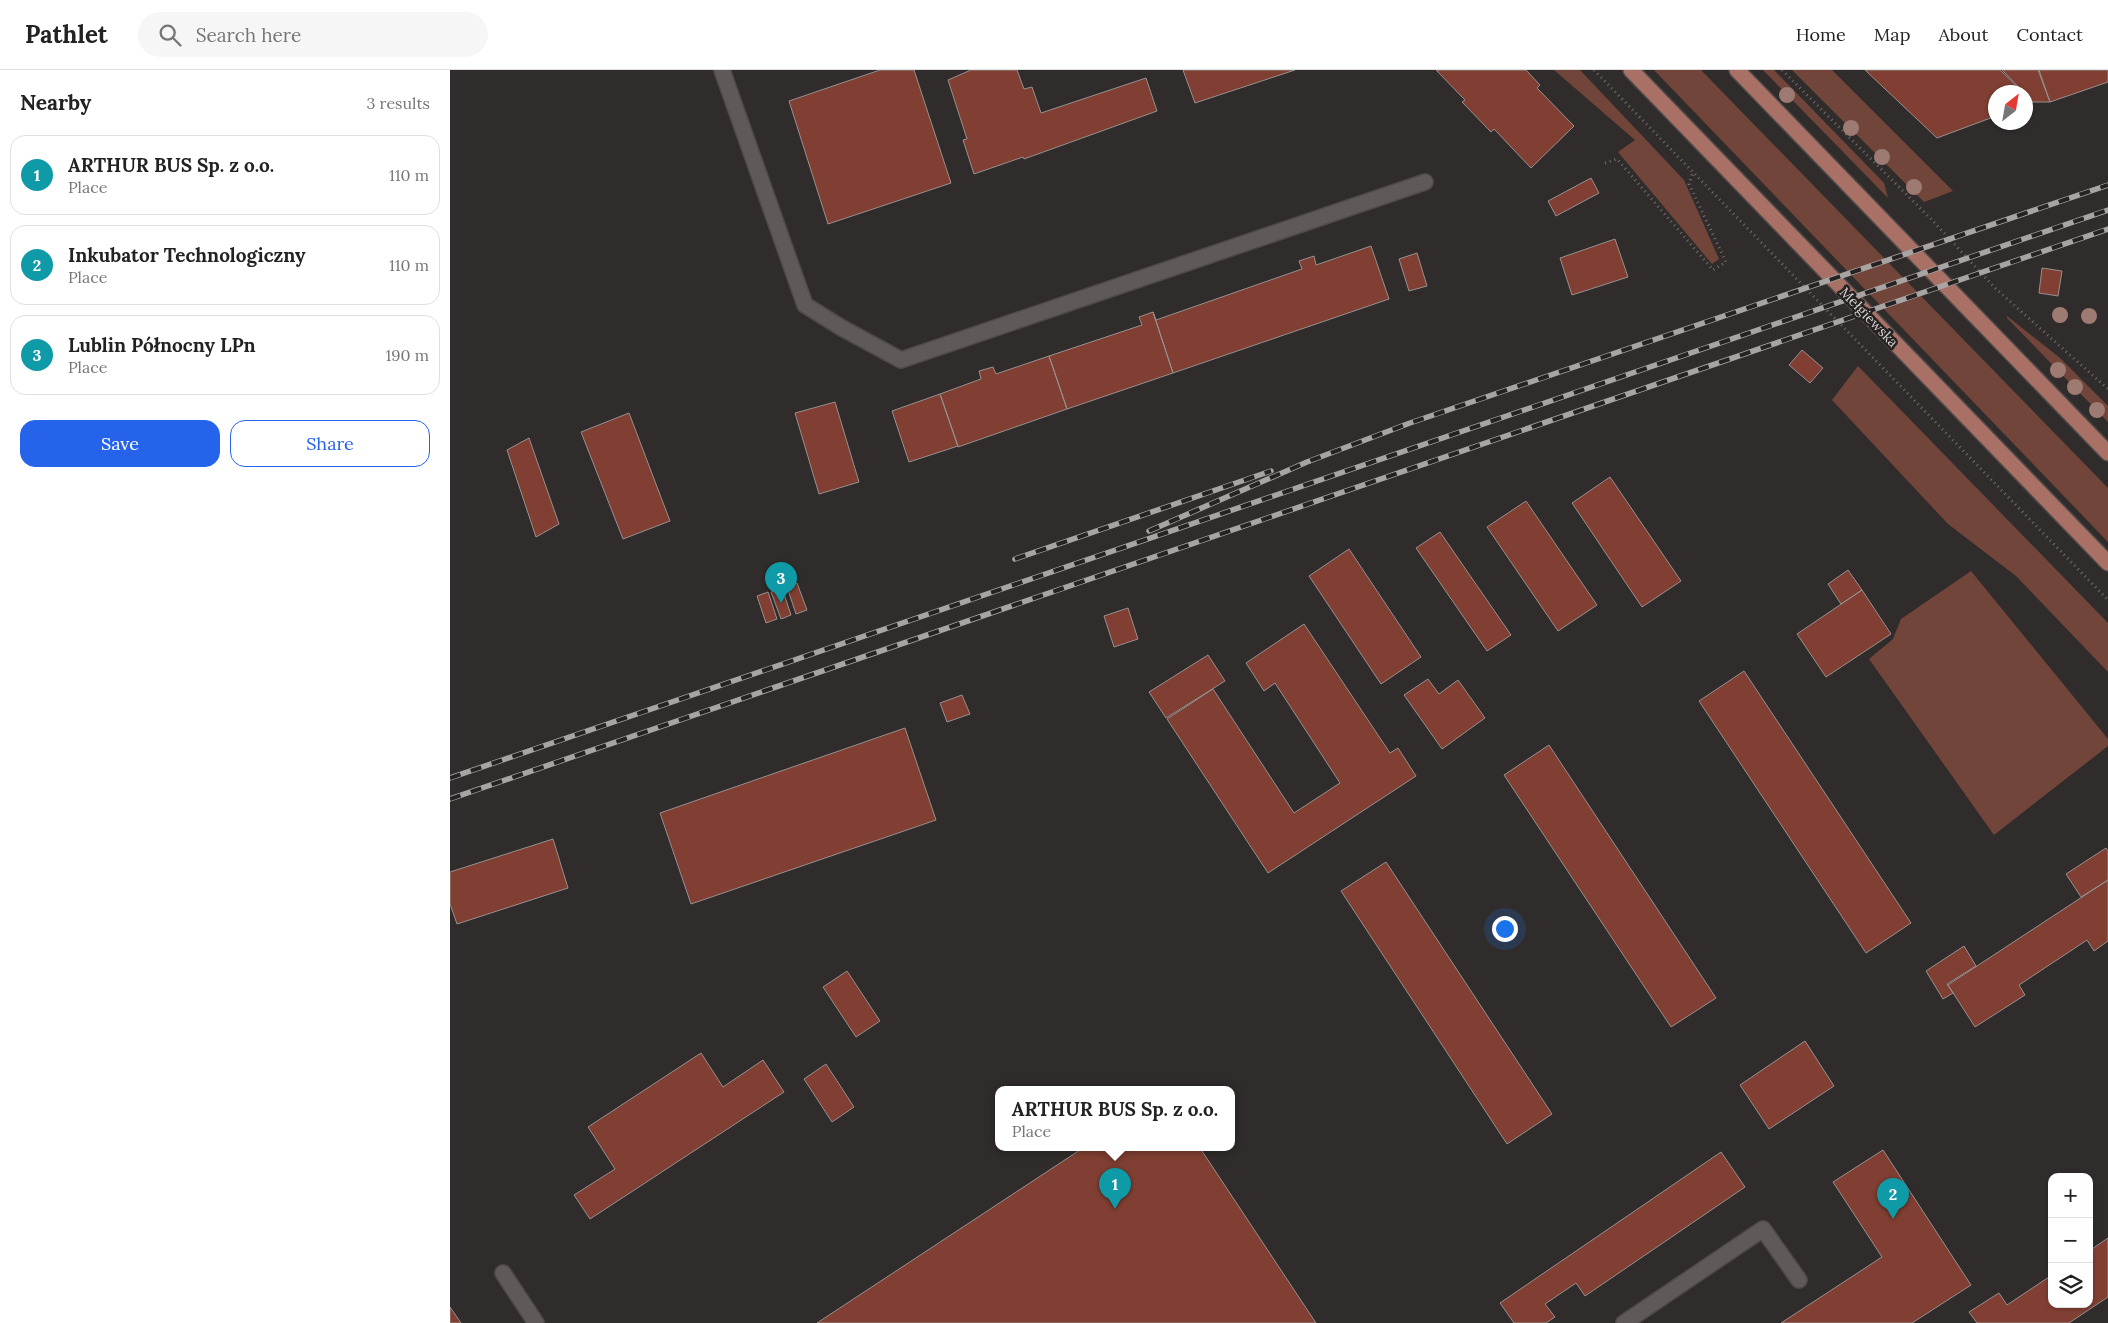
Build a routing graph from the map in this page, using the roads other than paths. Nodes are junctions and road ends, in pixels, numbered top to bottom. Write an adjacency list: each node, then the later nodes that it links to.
1 (722, 70): 4 (lane)
2 (1630, 70): 6 (main road, Mełgiewska)
3 (1737, 70): 5 (main road)
4 (1425, 182)
5 (2108, 453)
6 (2108, 563)
7 (503, 1273): 9 (lane)
8 (1799, 1280): 10 (lane)
9 (536, 1323)
10 (1624, 1323)

